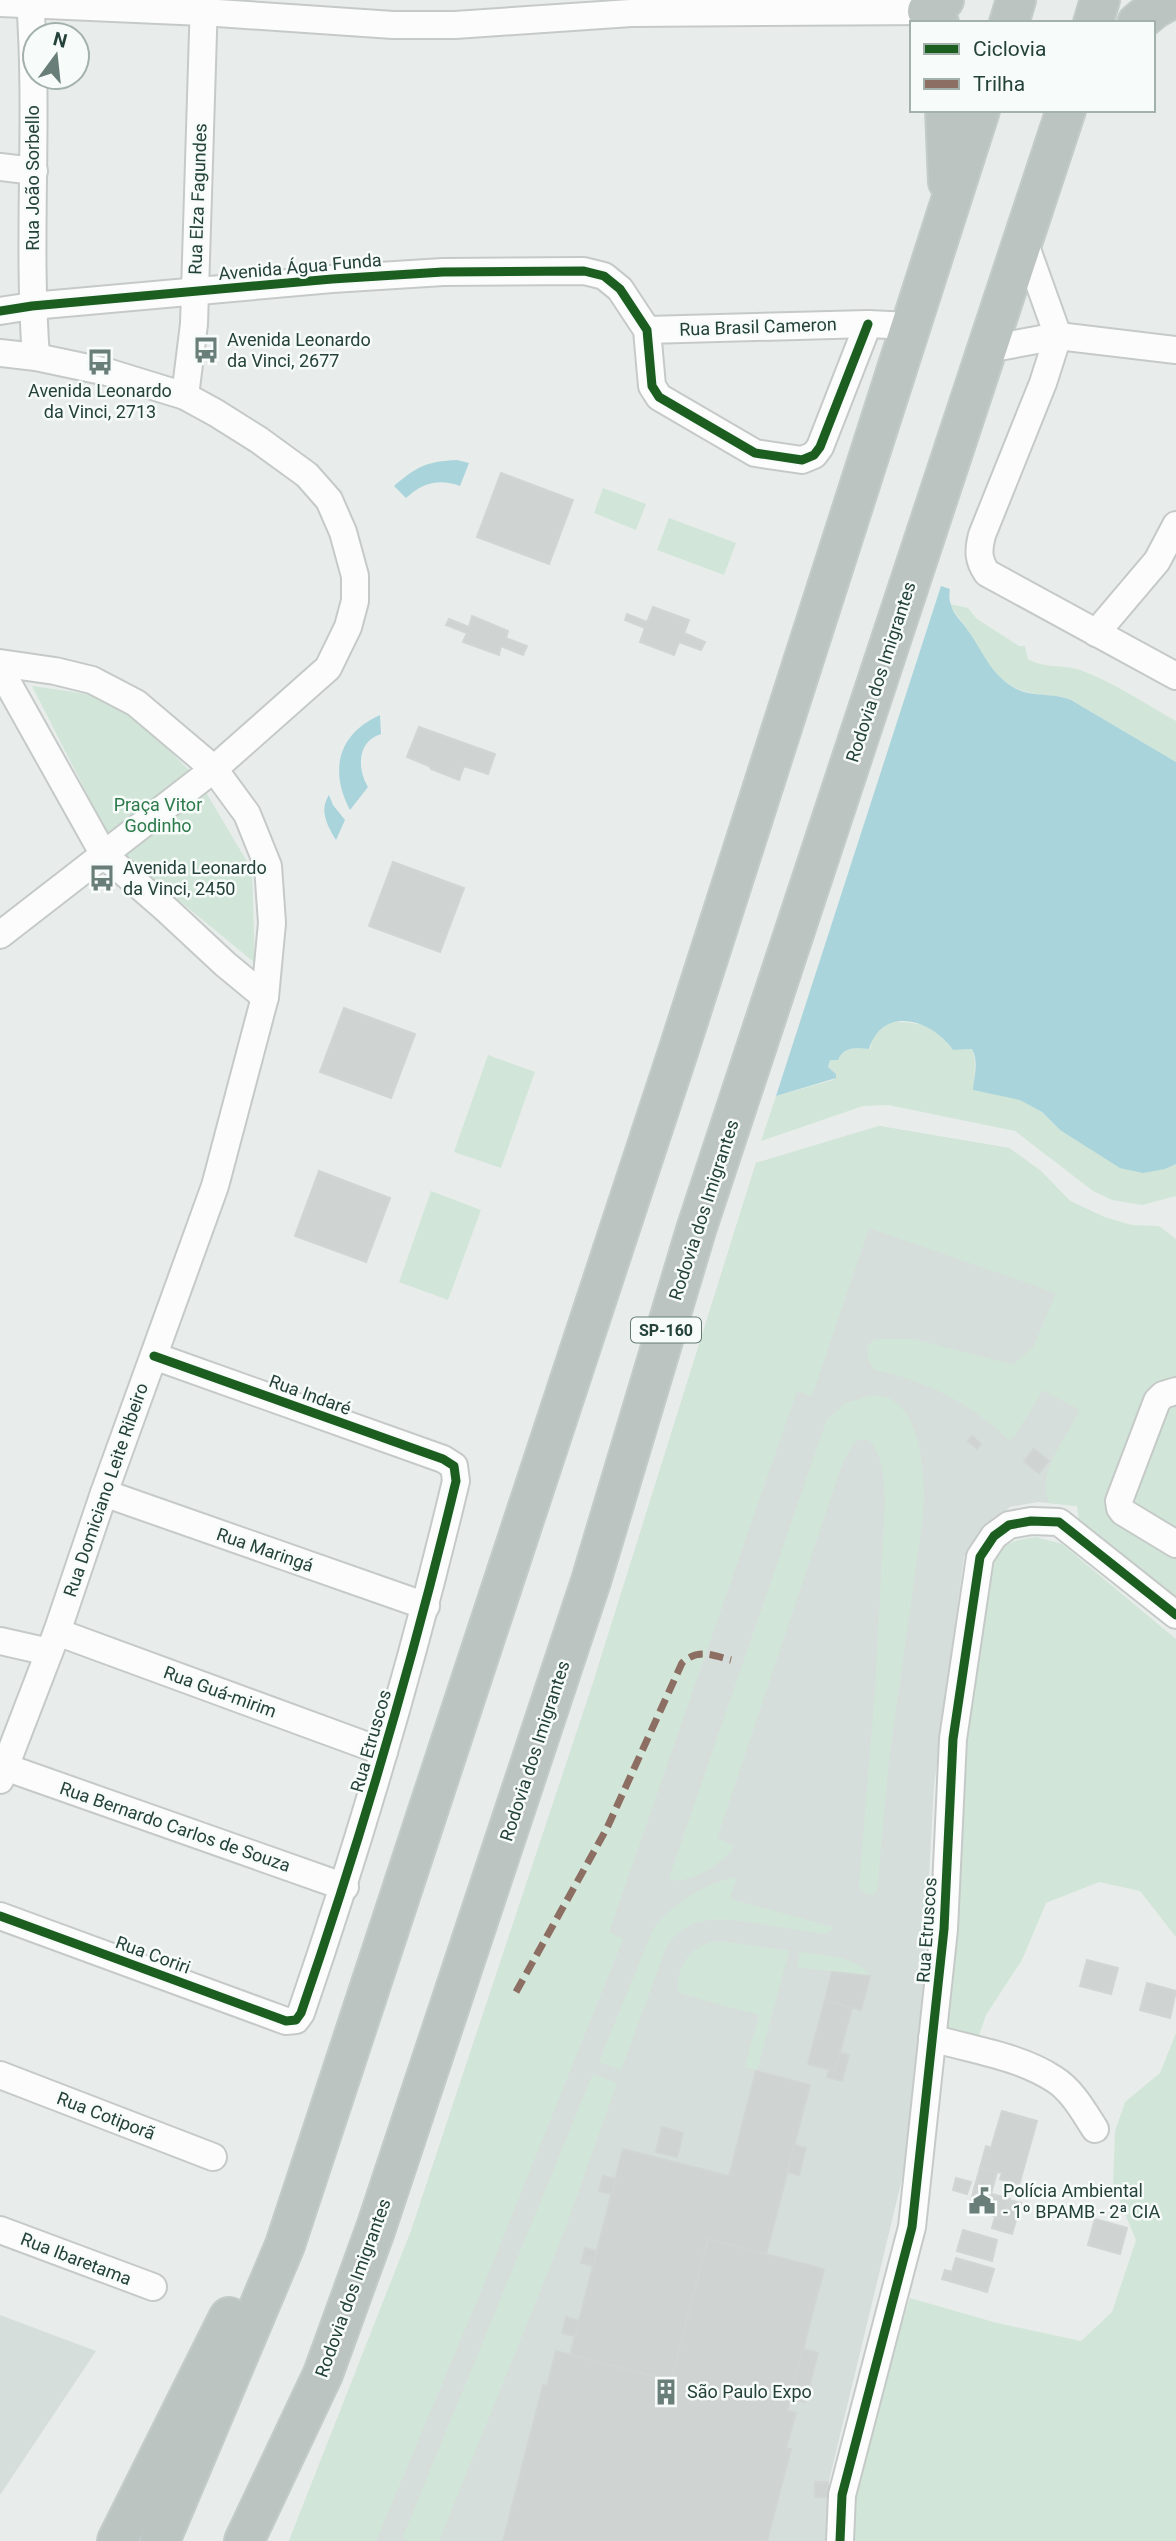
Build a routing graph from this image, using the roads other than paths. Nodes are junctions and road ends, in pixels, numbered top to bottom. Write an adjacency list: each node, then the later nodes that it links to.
1 (1016, 0): 9 (highway)
2 (1100, 0): 10 (highway)
3 (1170, 0): 11 (highway)
4 (30, 2): 5 (street); 6 (street); 18 (street, Rua João Sorbello)
5 (0, 3)
6 (204, 6): 7 (street); 21 (street, Rua Elza Fagundes)
7 (631, 6): 8 (street)
8 (937, 11)
9 (1010, 21)
10 (1094, 21)
11 (1139, 21)
12 (945, 112): 19 (highway)
13 (979, 112): 19 (highway)
14 (1065, 112): 16 (highway, Rodovia dos Imigrantes / SP-160)
15 (1080, 112): 16 (highway)
16 (1050, 159): 20 (highway, Rodovia dos Imigrantes / SP-160)
17 (0, 167): 18 (street)
18 (34, 171): 22 (street, Rua João Sorbello)
19 (948, 209): 25 (highway)
20 (1024, 241): 27 (street); 28 (highway, Rodovia dos Imigrantes / SP-160)
21 (196, 292): 22 (street, Avenida Água Funda); 26 (street, Avenida Água Funda); 32 (street, Rua Elza Fagundes)
22 (32, 306): 23 (street, Avenida Água Funda); 31 (street, Rua João Sorbello)
23 (0, 312)
24 (868, 324): 25 (street, Rua Brasil Cameron); 26 (street, Rua Brasil Cameron); 26 (street)
25 (911, 326): 59 (highway)
26 (647, 331)
27 (1058, 336): 28 (street); 29 (street); 34 (street)
28 (988, 349): 63 (highway, Rodovia dos Imigrantes / SP-160)
29 (1176, 350)
30 (0, 353): 31 (street)
31 (36, 357): 32 (street)
32 (185, 397): 38 (street)
33 (1176, 525): 34 (street)
34 (1096, 633): 37 (street)
35 (0, 663): 38 (street)
36 (0, 669): 39 (street)
37 (1176, 676)
38 (214, 769): 39 (street); 41 (street)
39 (104, 855): 40 (street); 41 (street)
40 (0, 935)
41 (265, 997): 42 (street, Rua Domiciano Leite Ribeiro)
42 (153, 1356): 44 (street, Rua Indaré); 45 (street, Rua Domiciano Leite Ribeiro)
43 (1176, 1391): 46 (street)
44 (454, 1466): 47 (street, Rua Etruscos)
45 (104, 1493): 47 (street, Rua Maringá); 50 (street, Rua Domiciano Leite Ribeiro)
46 (1176, 1544)
47 (426, 1606): 51 (street, Rua Etruscos)
48 (1176, 1615): 56 (street, Rua Etruscos)
49 (0, 1642): 50 (street, Rua Guá-mirim)
50 (53, 1642): 51 (street, Rua Guá-mirim); 52 (street, Rua Domiciano Leite Ribeiro)
51 (384, 1752): 53 (street, Rua Etruscos)
52 (2, 1774): 53 (street, Rua Bernardo Carlos de Souza)
53 (345, 1887): 55 (street, Rua Etruscos)
54 (0, 1916): 55 (street, Rua Coriri)
55 (296, 2020)
56 (932, 2038): 58 (street); 68 (street, Rua Etruscos)
57 (0, 2075): 60 (street, Rua Cotiporã)
58 (1095, 2129)
59 (319, 2141): 64 (highway); 65 (highway)
60 (213, 2157)
61 (0, 2230): 62 (street, Rua Ibaretama)
62 (153, 2287)
63 (323, 2374): 66 (highway, Rodovia dos Imigrantes / SP-160); 67 (highway)
64 (117, 2541)
65 (160, 2541)
66 (244, 2541)
67 (266, 2541)
68 (839, 2541)

